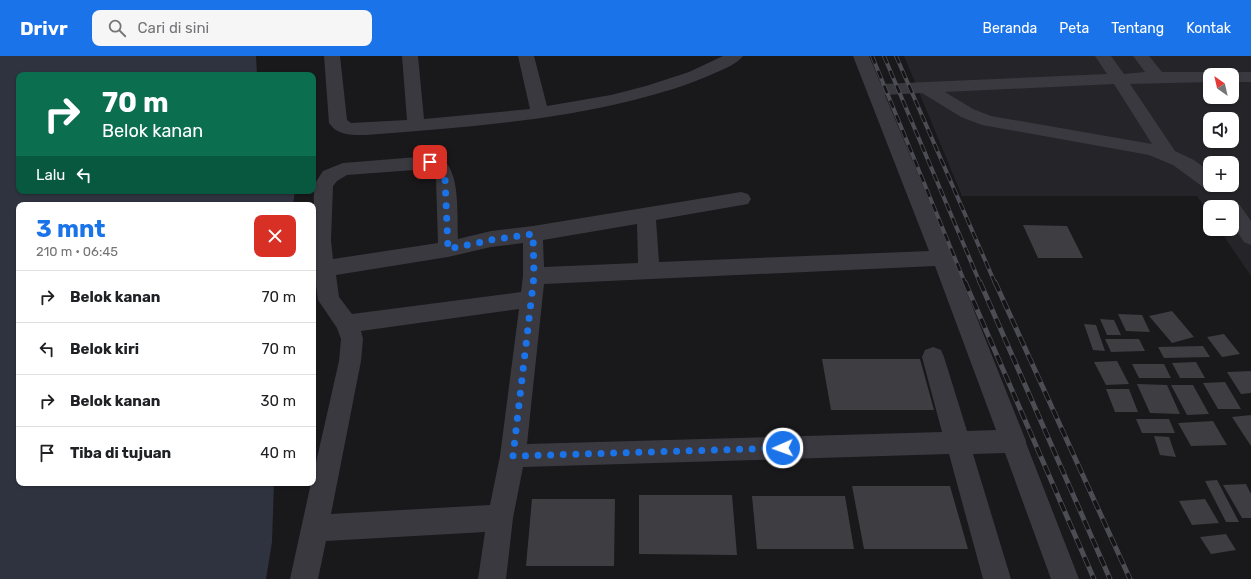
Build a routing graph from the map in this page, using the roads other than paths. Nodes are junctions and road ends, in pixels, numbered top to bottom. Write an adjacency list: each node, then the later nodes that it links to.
1 (332, 56): 16 (street)
2 (410, 56): 16 (street)
3 (526, 56): 15 (street)
4 (735, 56): 15 (street)
5 (861, 56): 14 (street)
6 (1103, 56): 12 (street)
7 (1141, 56): 8 (street)
8 (1157, 77): 9 (street); 12 (street)
9 (1203, 77)
10 (1239, 77): 11 (street)
11 (1251, 77)
12 (1119, 79): 13 (street); 17 (street)
13 (927, 89): 14 (street); 17 (street)
14 (875, 90): 25 (street)
15 (540, 113): 16 (street)
16 (416, 126)
17 (1168, 154): 18 (street)
18 (1203, 176)
19 (741, 199): 20 (street)
20 (646, 215): 22 (street); 27 (street)
21 (1239, 220): 23 (street)
22 (533, 234): 24 (street); 28 (street)
23 (1251, 237)
24 (448, 249): 26 (street); 26 (street)
25 (942, 258): 27 (street); 32 (street)
26 (324, 269): 30 (street)
27 (649, 271): 28 (street)
28 (534, 276): 29 (street)
29 (531, 299): 30 (street); 34 (street)
30 (347, 324): 36 (street)
31 (933, 357): 33 (street)
32 (1014, 441): 33 (street); 40 (street)
33 (958, 443): 34 (street); 39 (street)
34 (513, 456): 35 (street)
35 (500, 518): 36 (street); 38 (street)
36 (314, 528): 37 (street)
37 (304, 579)
38 (492, 579)
39 (997, 579)
40 (1065, 579)

